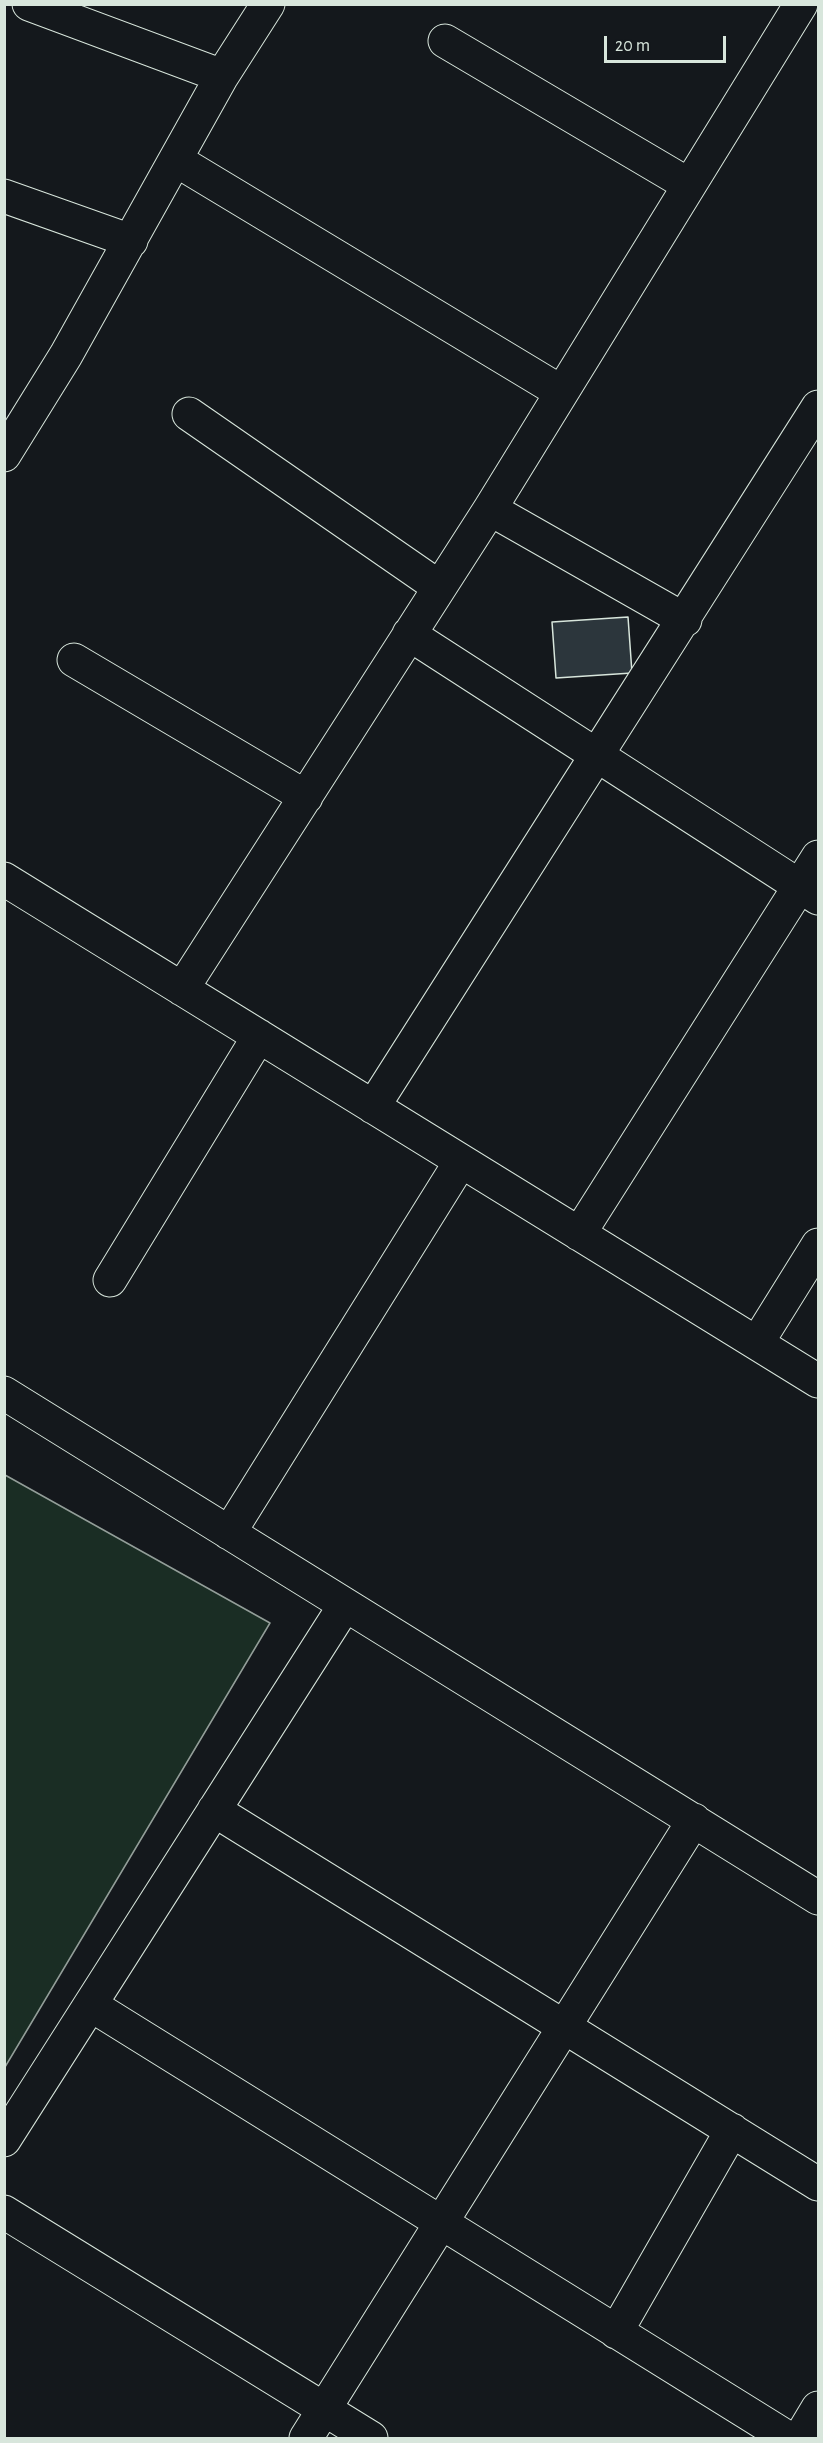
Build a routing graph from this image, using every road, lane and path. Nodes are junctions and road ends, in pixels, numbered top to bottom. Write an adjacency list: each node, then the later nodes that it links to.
1 (29, 4): 5 (street)
2 (268, 4): 5 (street)
3 (801, 4): 7 (street)
4 (445, 41): 7 (street)
5 (222, 76): 6 (street)
6 (176, 160): 9 (street); 10 (street)
7 (689, 185): 10 (street)
8 (4, 196): 9 (street)
9 (131, 241): 13 (street)
10 (561, 392): 14 (street)
11 (819, 407): 16 (street)
12 (189, 414): 15 (street)
13 (4, 455)
14 (490, 509): 15 (street); 16 (street)
15 (439, 587): 17 (street)
16 (685, 620): 19 (street)
17 (409, 634): 19 (street); 20 (street)
18 (74, 660): 20 (street)
19 (598, 756): 23 (street); 26 (street)
20 (306, 797): 24 (street)
21 (819, 857): 23 (street)
22 (4, 879): 24 (street)
23 (809, 892): 28 (street)
24 (182, 989): 25 (street)
25 (259, 1036): 26 (street); 30 (street)
26 (373, 1107): 27 (street)
27 (460, 1161): 28 (street); 34 (street)
28 (579, 1234): 31 (street)
29 (819, 1245): 31 (street)
30 (110, 1280)
31 (756, 1343): 32 (street)
32 (819, 1381)
33 (4, 1393): 34 (street)
34 (229, 1533): 35 (street)
35 (345, 1605): 36 (street); 37 (street)
36 (214, 1810): 39 (street); 40 (street)
37 (694, 1820): 38 (street); 40 (street)
38 (819, 1898)
39 (91, 2005): 42 (street); 45 (street)
40 (564, 2026): 41 (street); 45 (street)
41 (732, 2130): 43 (street); 46 (street)
42 (4, 2140)
43 (819, 2184)
44 (4, 2212): 48 (street)
45 (443, 2224): 46 (street); 48 (street)
46 (616, 2332): 51 (street)
47 (819, 2408): 52 (street)
48 (324, 2410): 49 (street); 50 (street)
49 (306, 2439)
50 (371, 2439)
51 (788, 2439)
52 (800, 2439)

